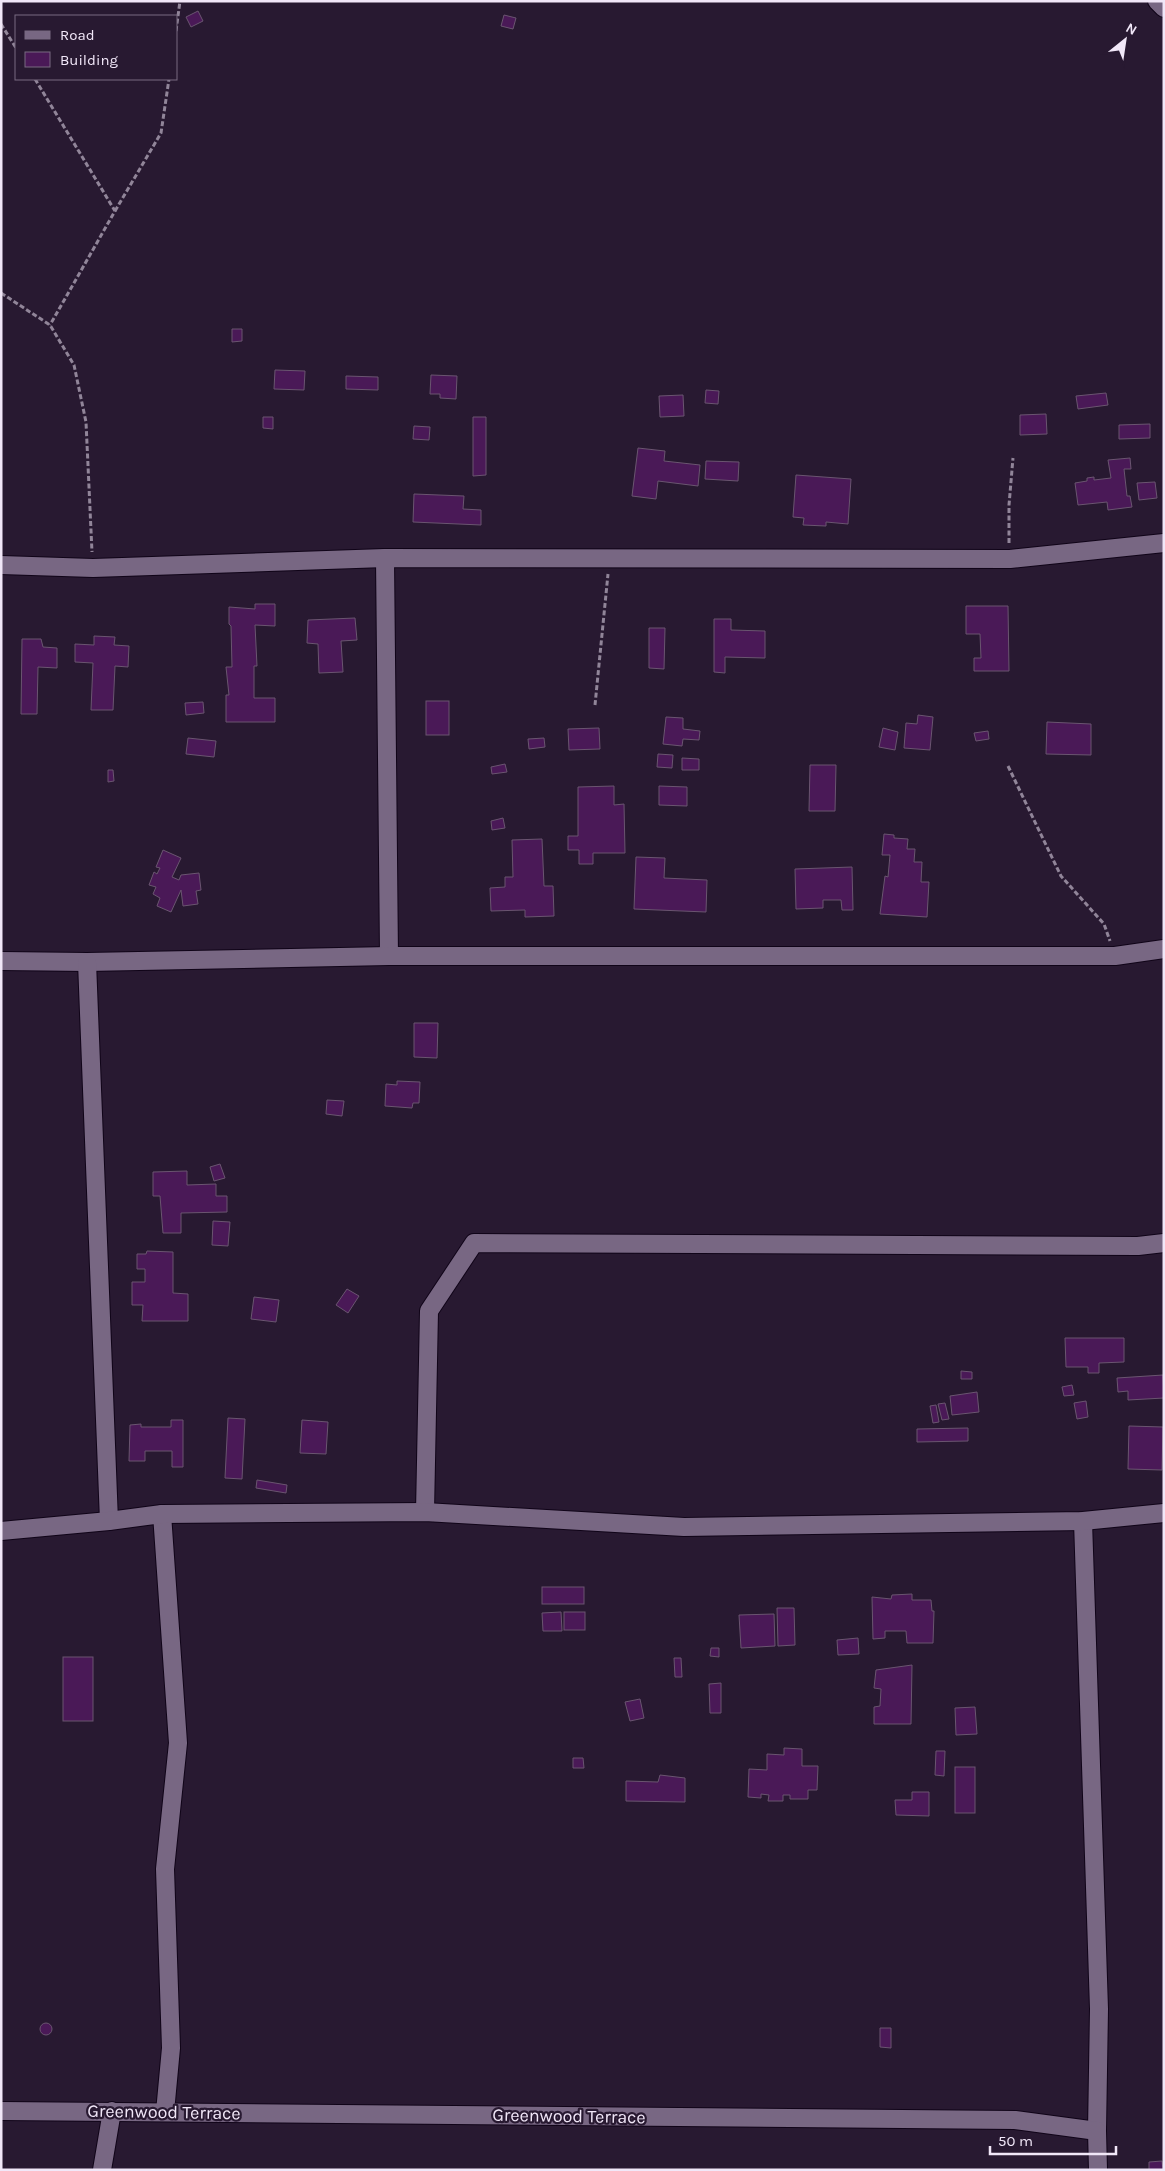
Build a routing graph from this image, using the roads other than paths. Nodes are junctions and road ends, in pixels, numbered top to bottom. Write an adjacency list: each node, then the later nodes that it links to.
1 (1157, 1): 2 (street)
2 (1164, 8)
3 (1164, 543): 4 (street)
4 (385, 558): 5 (street); 7 (street)
5 (1, 565)
6 (1164, 949): 7 (street)
7 (389, 956): 9 (street)
8 (1, 961): 9 (street)
9 (88, 962): 14 (street)
10 (1164, 1243): 11 (street)
11 (425, 1512): 13 (street); 15 (street)
12 (1164, 1513): 15 (street)
13 (162, 1514): 14 (street); 19 (street)
14 (110, 1521): 16 (street)
15 (1084, 1521): 20 (street)
16 (1, 1531)
17 (1, 2111): 18 (street, Greenwood Terrace)
18 (112, 2111): 19 (street, Greenwood Terrace); 21 (street)
19 (165, 2112): 20 (street, Greenwood Terrace)
20 (1097, 2131): 22 (street)
21 (102, 2170)
22 (1098, 2170)

